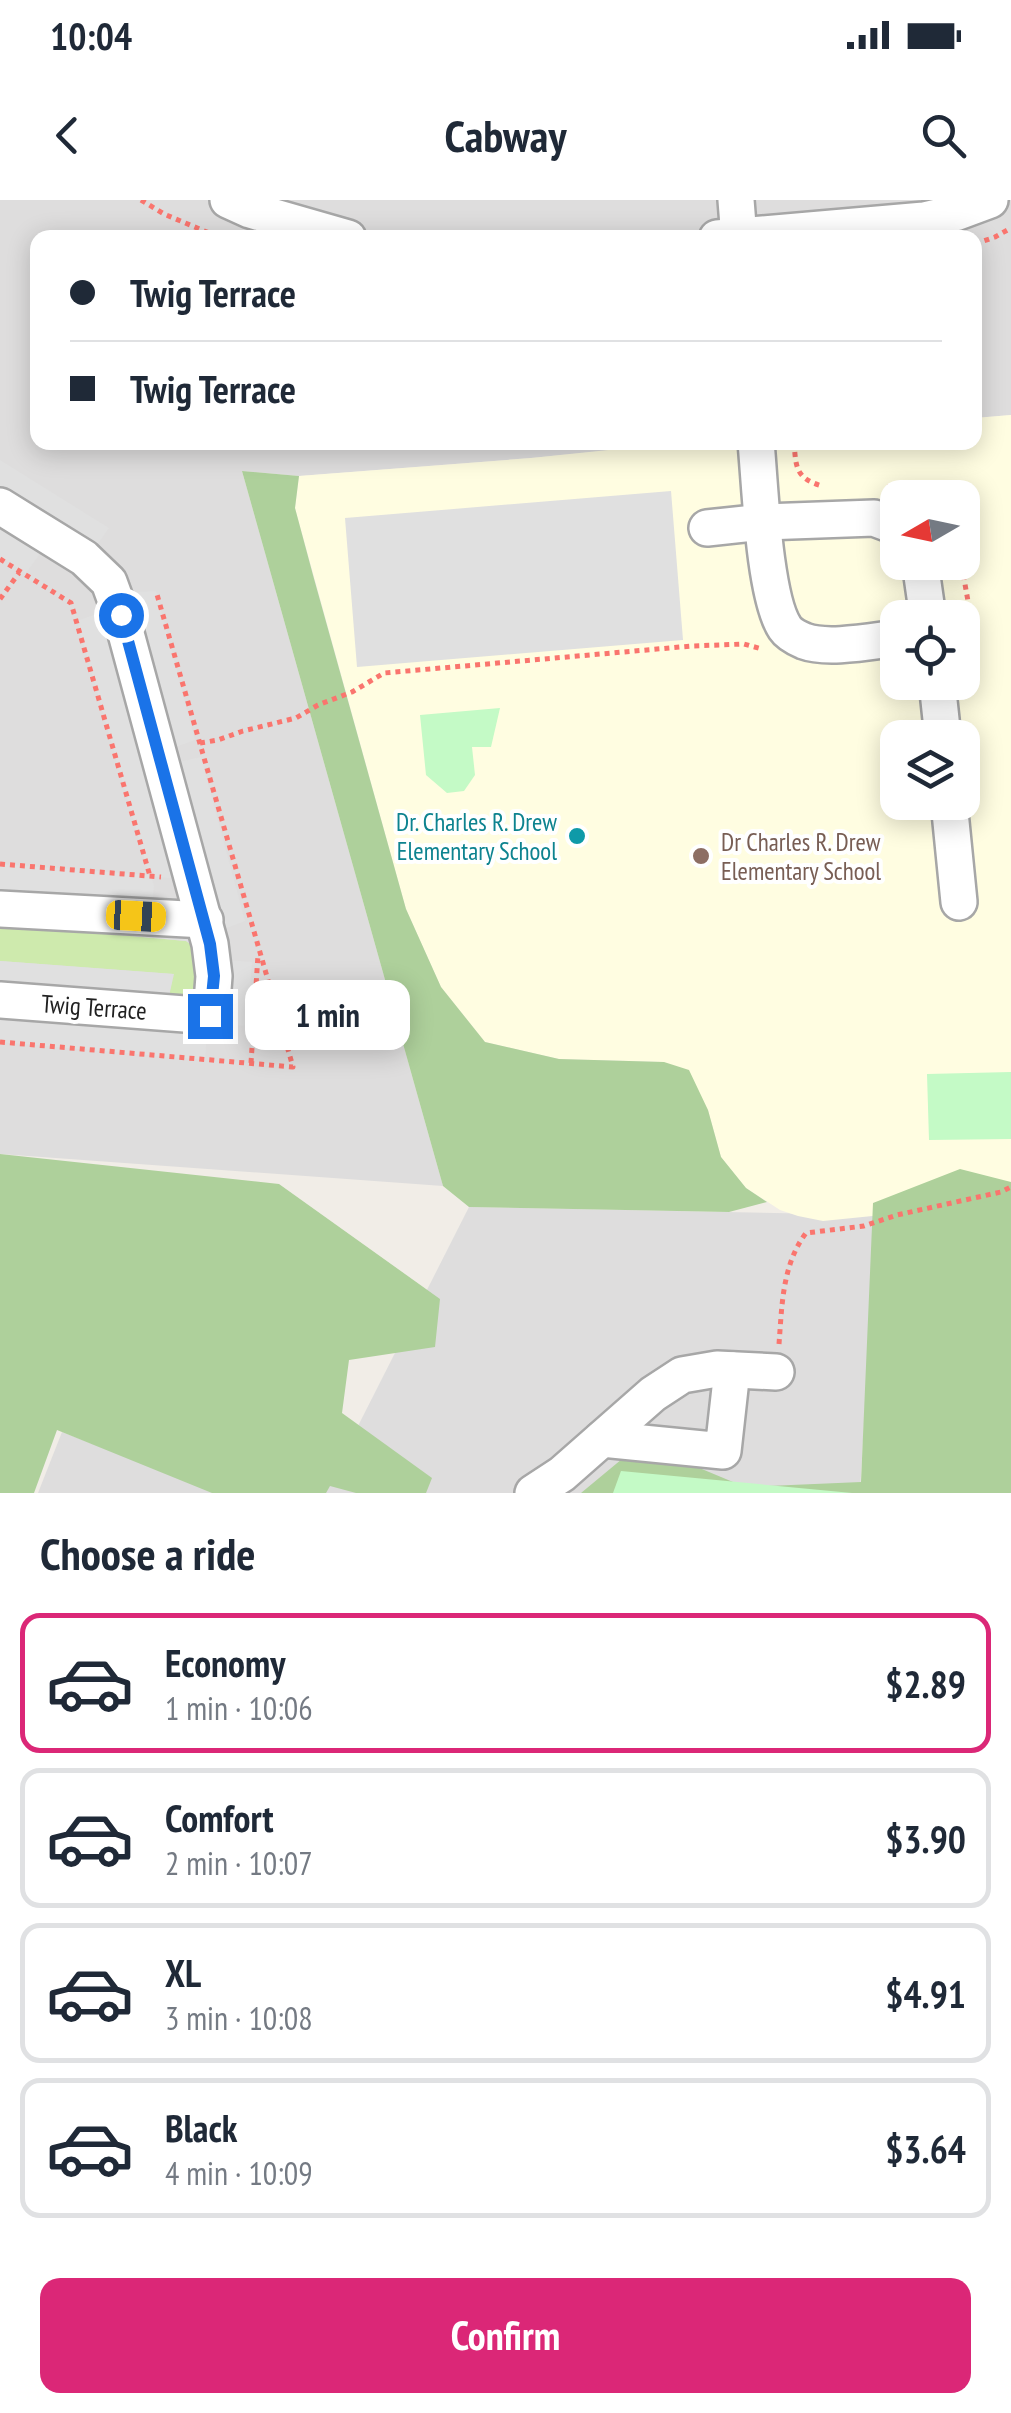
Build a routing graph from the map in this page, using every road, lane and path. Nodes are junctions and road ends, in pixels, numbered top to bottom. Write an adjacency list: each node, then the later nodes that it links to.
1 (141, 200): 6 (path)
2 (228, 200): 7 (street)
3 (736, 200): 8 (street)
4 (990, 200): 9 (street)
5 (1011, 228): 10 (path)
6 (202, 230)
7 (320, 230)
8 (733, 230)
9 (811, 230)
10 (982, 242)
11 (757, 450): 16 (street)
12 (795, 450): 13 (path)
13 (837, 486)
14 (0, 506): 27 (street, Twig Terrace)
15 (880, 520): 16 (street)
16 (764, 522): 17 (street); 21 (street)
17 (707, 528)
18 (0, 559): 19 (path)
19 (20, 572): 20 (path); 26 (path)
20 (0, 599)
21 (880, 640)
22 (772, 652): 23 (path)
23 (200, 743)
24 (951, 820): 28 (street)
25 (0, 864): 26 (path)
26 (150, 876): 27 (path)
27 (194, 880): 30 (street, Twig Terrace)
28 (959, 902)
29 (0, 909): 30 (street)
30 (204, 920): 32 (street, Twig Terrace)
31 (259, 947): 33 (path)
32 (0, 1000)
33 (251, 1064)
34 (1011, 1187): 36 (path)
35 (732, 1370): 36 (street); 37 (street); 37 (street)
36 (776, 1372)
37 (602, 1439): 38 (street)
38 (533, 1493)

